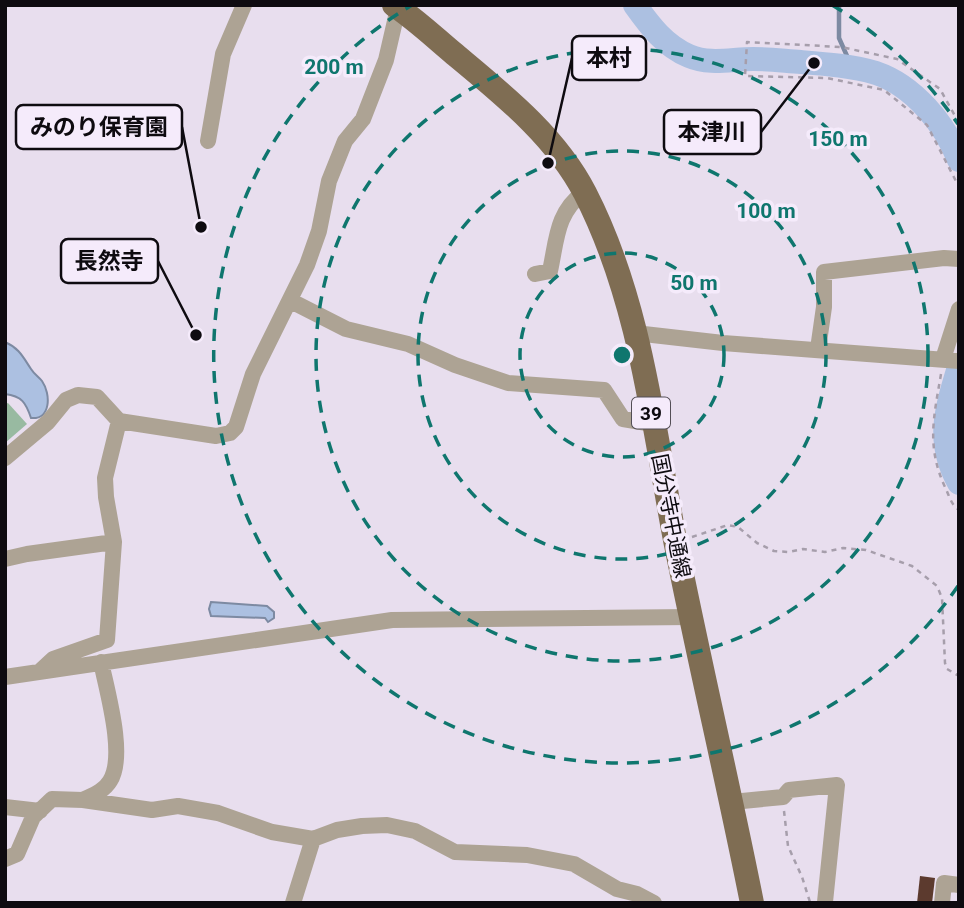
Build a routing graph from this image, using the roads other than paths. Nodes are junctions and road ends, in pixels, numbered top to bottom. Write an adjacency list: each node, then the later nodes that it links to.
1 (244, 5): 3 (street)
2 (396, 6): 4 (main road, 国分寺中通線 / 39); 7 (street)
3 (208, 141)
4 (584, 192): 6 (street); 9 (main road, 国分寺中通線 / 39)
5 (959, 259): 10 (street)
6 (535, 274)
7 (291, 301): 12 (street); 13 (street)
8 (959, 309): 11 (street)
9 (635, 333): 10 (street); 13 (main road, 国分寺中通線 / 39)
10 (818, 349): 11 (street)
11 (951, 360)
12 (119, 421): 14 (street); 15 (street)
13 (653, 424): 17 (main road, 国分寺中通線 / 39)
14 (5, 457)
15 (114, 542): 16 (street); 19 (street)
16 (5, 559)
17 (691, 617): 18 (street); 22 (main road, 国分寺中通線 / 39)
18 (101, 662): 19 (street); 21 (street)
19 (39, 671): 20 (street)
20 (5, 677)
21 (83, 800): 24 (street); 25 (street)
22 (732, 802): 28 (street); 31 (main road, 国分寺中通線 / 39)
23 (5, 807): 24 (street)
24 (40, 811): 26 (street)
25 (313, 839): 29 (street); 30 (street)
26 (5, 859)
27 (959, 885): 32 (street)
28 (825, 902)
29 (293, 903)
30 (654, 903)
31 (752, 903)
32 (942, 903)

